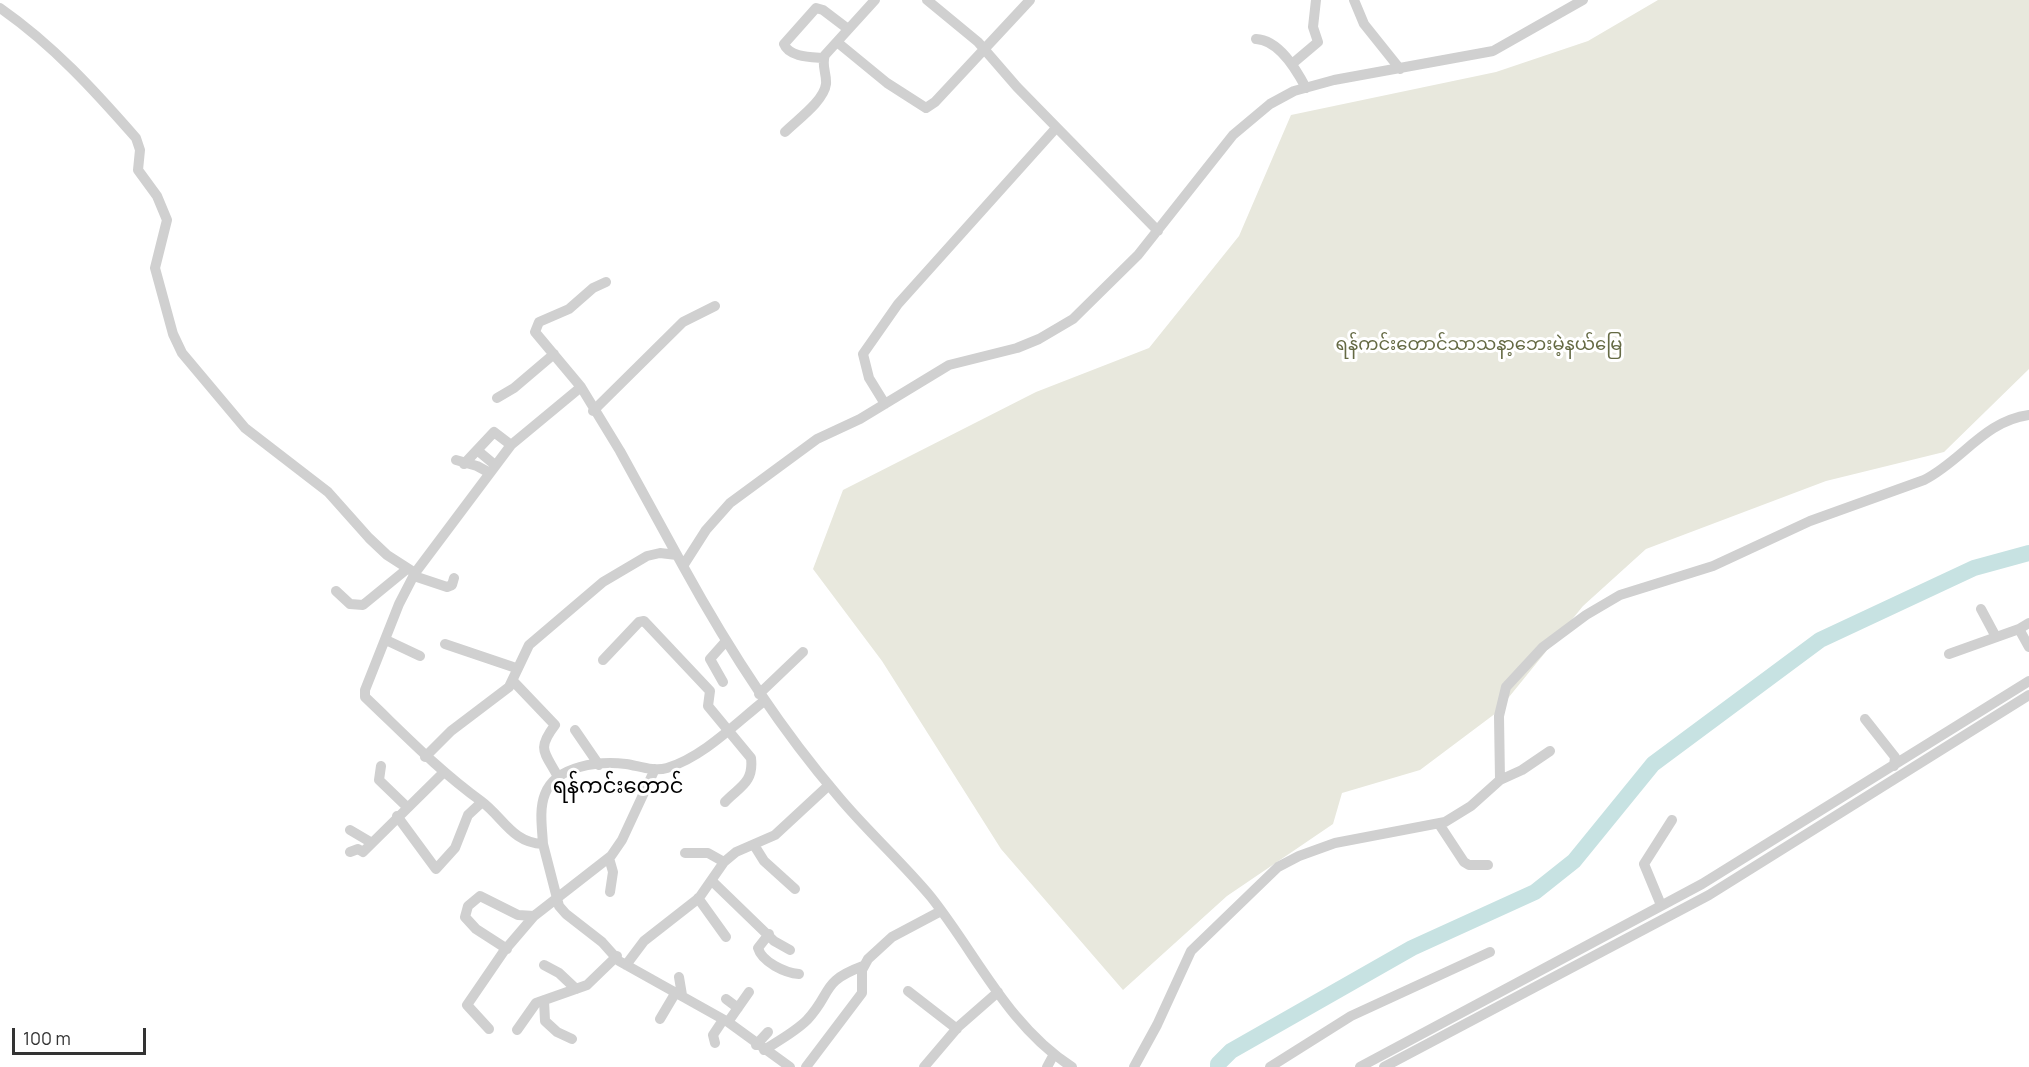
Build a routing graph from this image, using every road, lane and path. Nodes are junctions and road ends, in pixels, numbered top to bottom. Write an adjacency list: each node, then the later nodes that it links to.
1 (875, 0): 8 (street)
2 (927, 0): 11 (street)
3 (1030, 0): 11 (street)
4 (1316, 0): 13 (street)
5 (1354, 0): 14 (street)
6 (1583, 0): 14 (street)
7 (0, 8): 32 (street)
8 (848, 29): 10 (street); 12 (street)
9 (1256, 39): 13 (street)
10 (837, 42): 11 (street); 12 (street)
11 (984, 48): 16 (street)
12 (823, 58): 17 (street)
13 (1292, 64): 15 (street)
14 (1400, 69): 15 (street)
15 (1306, 88): 18 (street)
16 (1056, 128): 18 (street); 24 (street)
17 (785, 132)
18 (1158, 231): 24 (street)
19 (606, 282): 21 (street)
20 (715, 306): 25 (street)
21 (554, 354): 22 (street); 23 (street)
22 (581, 387): 25 (street); 27 (street)
23 (497, 398)
24 (885, 404): 31 (street)
25 (593, 411): 30 (street)
26 (2029, 415): 63 (street)
27 (511, 445): 28 (street); 29 (street)
28 (477, 450): 29 (street); 29 (street)
29 (492, 469): 32 (street)
30 (677, 555): 31 (street); 46 (street)
31 (683, 566): 39 (street)
32 (412, 573): 33 (street); 34 (street); 38 (street)
33 (454, 578)
34 (336, 591)
35 (1981, 609): 37 (street)
36 (2024, 626): 37 (street); 41 (street)
37 (1996, 637): 43 (street)
38 (386, 640): 44 (street); 56 (street)
39 (726, 641): 48 (street); 51 (street)
40 (445, 644): 46 (street)
41 (2029, 647)
42 (802, 652): 51 (street)
43 (1950, 654)
44 (420, 656)
45 (603, 660): 54 (street)
46 (516, 668): 47 (street)
47 (513, 681): 56 (street); 62 (street)
48 (723, 682)
49 (2029, 682): 59 (street)
50 (2029, 695): 88 (street)
51 (762, 697): 54 (street); 64 (street)
52 (1865, 719): 59 (street)
53 (575, 730): 57 (street)
54 (730, 730): 60 (street); 66 (street)
55 (1550, 751): 63 (street)
56 (425, 756): 61 (street)
57 (599, 765): 60 (street); 62 (street)
58 (381, 766): 67 (street)
59 (1894, 766): 85 (street)
60 (655, 769): 77 (street)
61 (443, 773): 65 (street); 67 (street)
62 (558, 777): 73 (street)
63 (1500, 780): 70 (street)
64 (829, 785): 74 (street); 86 (street)
65 (482, 802): 68 (street); 73 (street)
66 (725, 802)
67 (407, 807): 68 (street)
68 (397, 816): 72 (street)
69 (1672, 820): 85 (street)
70 (1439, 824): 79 (street); 123 (street)
71 (350, 830): 72 (street)
72 (372, 843): 75 (street)
73 (543, 844): 84 (street)
74 (754, 845): 78 (street); 81 (street)
75 (350, 852)
76 (685, 853): 78 (street)
77 (609, 858): 82 (street); 84 (street)
78 (724, 862): 80 (street)
79 (1488, 865)
80 (712, 881): 83 (street); 89 (street)
81 (795, 889)
82 (610, 892)
83 (698, 898): 90 (street); 96 (street)
84 (557, 899): 87 (street); 94 (street)
85 (1661, 905): 88 (street)
86 (941, 911): 97 (street); 103 (street)
87 (534, 916): 91 (street); 91 (street)
88 (1628, 930): 125 (street); 126 (street)
89 (769, 934): 92 (street); 98 (street)
90 (726, 937)
91 (507, 949): 110 (street)
92 (790, 950)
93 (1490, 952): 124 (street)
94 (617, 956): 96 (street); 100 (street)
95 (544, 965): 100 (street)
96 (626, 965): 104 (street)
97 (863, 966): 116 (street); 119 (street)
98 (799, 974)
99 (680, 977): 104 (street)
100 (576, 989): 106 (street)
101 (749, 992): 107 (street)
102 (908, 992): 112 (street)
103 (998, 992): 112 (street); 117 (street)
104 (679, 994): 108 (street); 109 (street)
105 (726, 999): 107 (street)
106 (544, 1000): 111 (street); 114 (street)
107 (738, 1008): 109 (street)
108 (660, 1019)
109 (725, 1021): 115 (street); 116 (street)
110 (489, 1029)
111 (517, 1029)
112 (957, 1029): 120 (street)
113 (768, 1032): 116 (street)
114 (572, 1039)
115 (715, 1043)
116 (760, 1047): 118 (street)
117 (1054, 1054): 121 (street); 122 (street)
118 (790, 1067)
119 (806, 1067)
120 (924, 1067)
121 (1047, 1067)
122 (1072, 1067)
123 (1134, 1067)
124 (1270, 1067)
125 (1360, 1067)
126 (1384, 1067)

